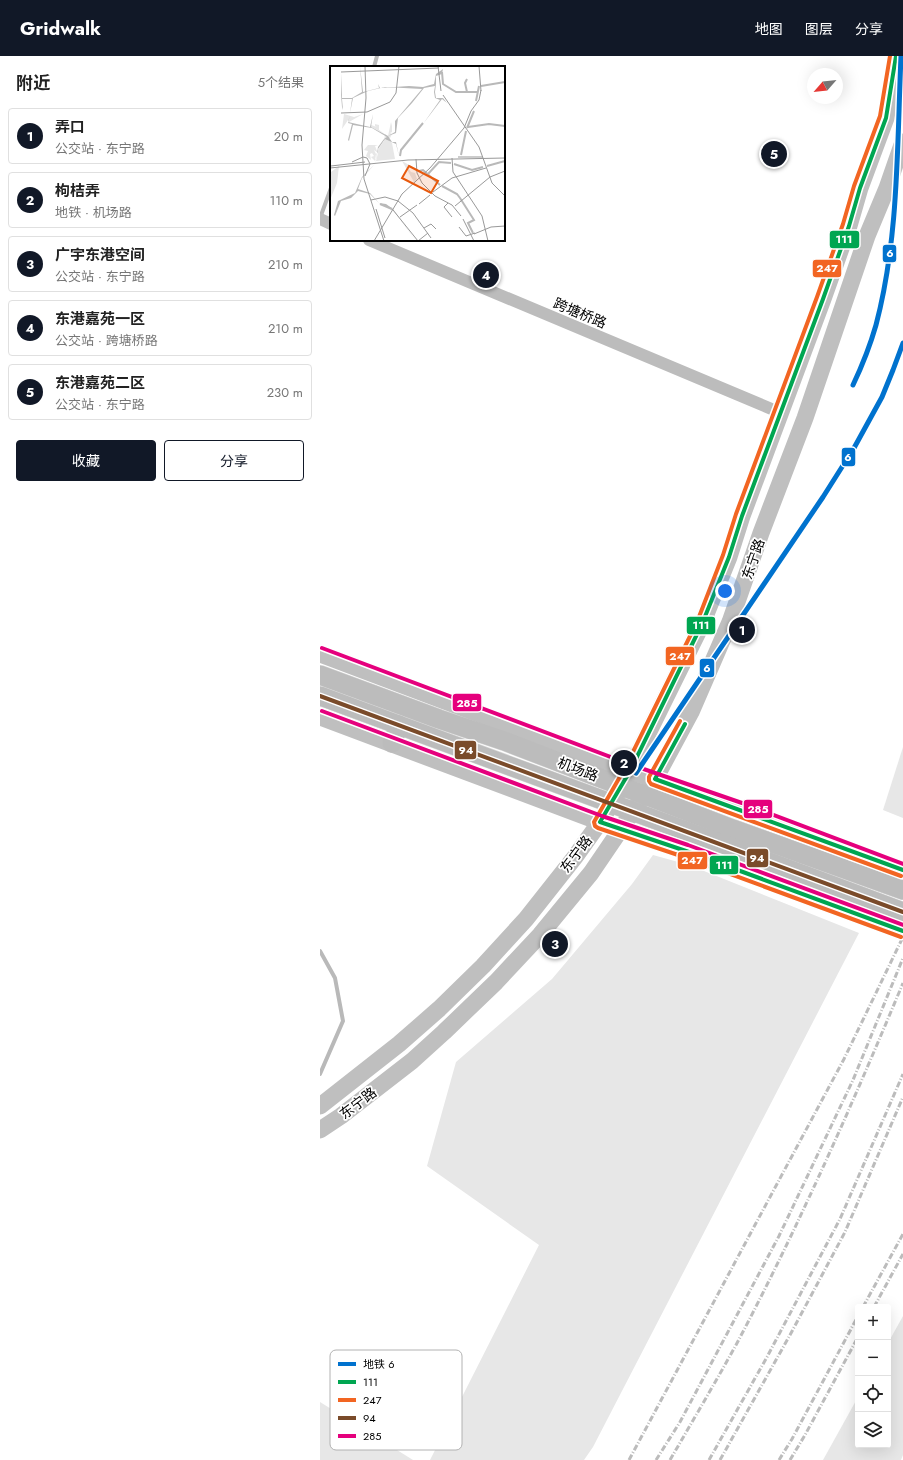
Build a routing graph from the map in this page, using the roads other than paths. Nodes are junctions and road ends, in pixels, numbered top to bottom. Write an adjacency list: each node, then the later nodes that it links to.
1 (896, 56): 6 (main road, 东宁路)
2 (903, 142): 14 (main road, 东宁路)
3 (320, 219): 4 (street)
4 (330, 224)
5 (371, 241): 6 (street, 跨塘桥路)
6 (781, 413): 13 (main road, 东宁路)
7 (320, 654): 13 (main road, 机场路)
8 (320, 675): 13 (main road, 机场路)
9 (320, 696): 11 (main road, 机场路)
10 (320, 717): 12 (main road)
11 (399, 725): 12 (main road); 16 (main road, 机场路)
12 (392, 744): 18 (main road)
13 (626, 778): 14 (main road, 机场路); 15 (main road, 机场路); 16 (main road, 东宁路)
14 (655, 779): 15 (main road, 东宁路); 20 (main road, 机场路)
15 (645, 795): 17 (main road, 东宁路); 21 (main road, 机场路)
16 (611, 803): 17 (main road, 机场路); 18 (main road, 东宁路)
17 (634, 811): 19 (main road, 东宁路); 22 (main road, 机场路)
18 (600, 822): 19 (main road); 24 (main road, 东宁路)
19 (621, 828): 23 (main road); 25 (main road, 东宁路)
20 (903, 870)
21 (903, 890)
22 (903, 912)
23 (903, 931)
24 (320, 1106)
25 (320, 1130)

